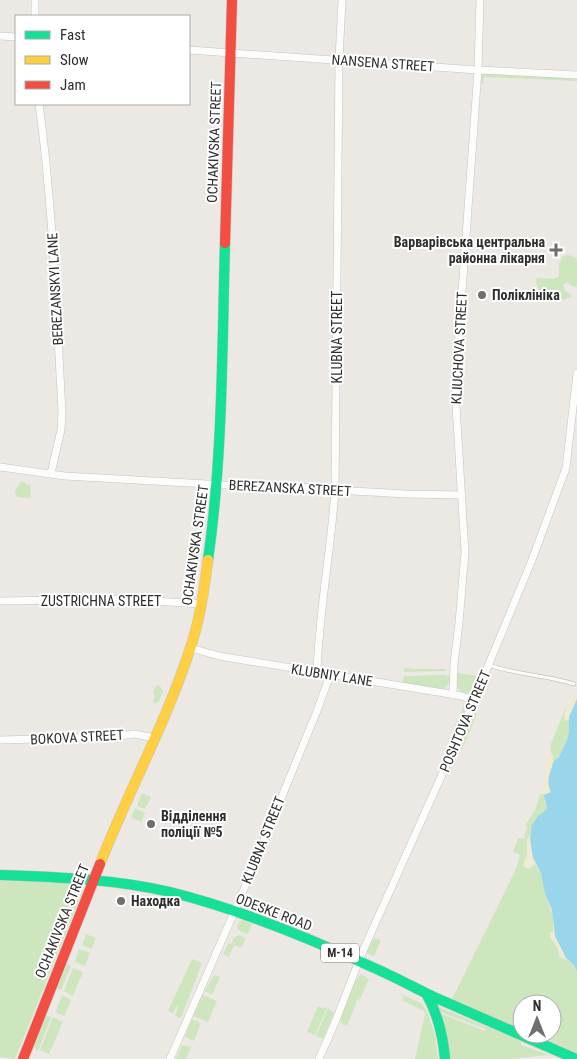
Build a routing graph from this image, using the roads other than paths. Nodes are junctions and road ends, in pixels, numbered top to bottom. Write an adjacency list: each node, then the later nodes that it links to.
1 (35, 0): 5 (street)
2 (232, 0): 9 (main road, OCHAKIVSKA STREET)
3 (342, 0): 10 (street, KLUBNA STREET)
4 (480, 0): 11 (street, KLIUCHOVA STREET)
5 (35, 15)
6 (0, 36): 7 (street)
7 (15, 37)
8 (190, 50): 9 (street, NANSENA STREET)
9 (230, 53): 10 (street, NANSENA STREET); 17 (main road, OCHAKIVSKA STREET)
10 (339, 60): 11 (street, NANSENA STREET); 18 (street, KLUBNA STREET)
11 (478, 70): 12 (street, NANSENA STREET); 19 (street, KLIUCHOVA STREET)
12 (577, 74)
13 (40, 105): 16 (street, BEREZANSKYI LANE)
14 (577, 374): 23 (street, POSHTOVA STREET)
15 (0, 467): 16 (street, BEREZANSKA STREET)
16 (51, 473): 17 (street, BEREZANSKA STREET)
17 (217, 484): 18 (street, BEREZANSKA STREET); 21 (main road, OCHAKIVSKA STREET)
18 (335, 490): 19 (street, BEREZANSKA STREET); 24 (street, KLUBNA STREET)
19 (462, 495): 27 (street, KLIUCHOVA STREET)
20 (0, 601): 21 (street, ZUSTRICHNA STREET)
21 (202, 604): 22 (main road, OCHAKIVSKA STREET)
22 (191, 648): 24 (street, KLUBNIY LANE); 29 (main road, OCHAKIVSKA STREET)
23 (489, 666): 26 (lane); 28 (street, POSHTOVA STREET)
24 (317, 672): 25 (street, KLUBNIY LANE)
25 (330, 675): 27 (street, KLUBNIY LANE); 33 (street, KLUBNA STREET)
26 (574, 684)
27 (453, 695): 28 (street, KLUBNIY LANE)
28 (474, 701): 34 (street, POSHTOVA STREET)
29 (154, 738): 30 (street, BOKOVA STREET); 32 (main road, OCHAKIVSKA STREET)
30 (0, 740)
31 (0, 875): 32 (main road, ODESKE ROAD / М-14)
32 (94, 880): 33 (main road, ODESKE ROAD / М-14); 36 (main road, OCHAKIVSKA STREET)
33 (235, 911): 34 (main road, ODESKE ROAD / М-14); 37 (street, KLUBNA STREET)
34 (359, 961): 35 (main road, ODESKE ROAD / М-14); 38 (street, POSHTOVA STREET)
35 (426, 993): 39 (main road); 40 (main road, ODESKE ROAD / М-14)
36 (23, 1059)
37 (170, 1059)
38 (319, 1059)
39 (445, 1059)
40 (576, 1059)

